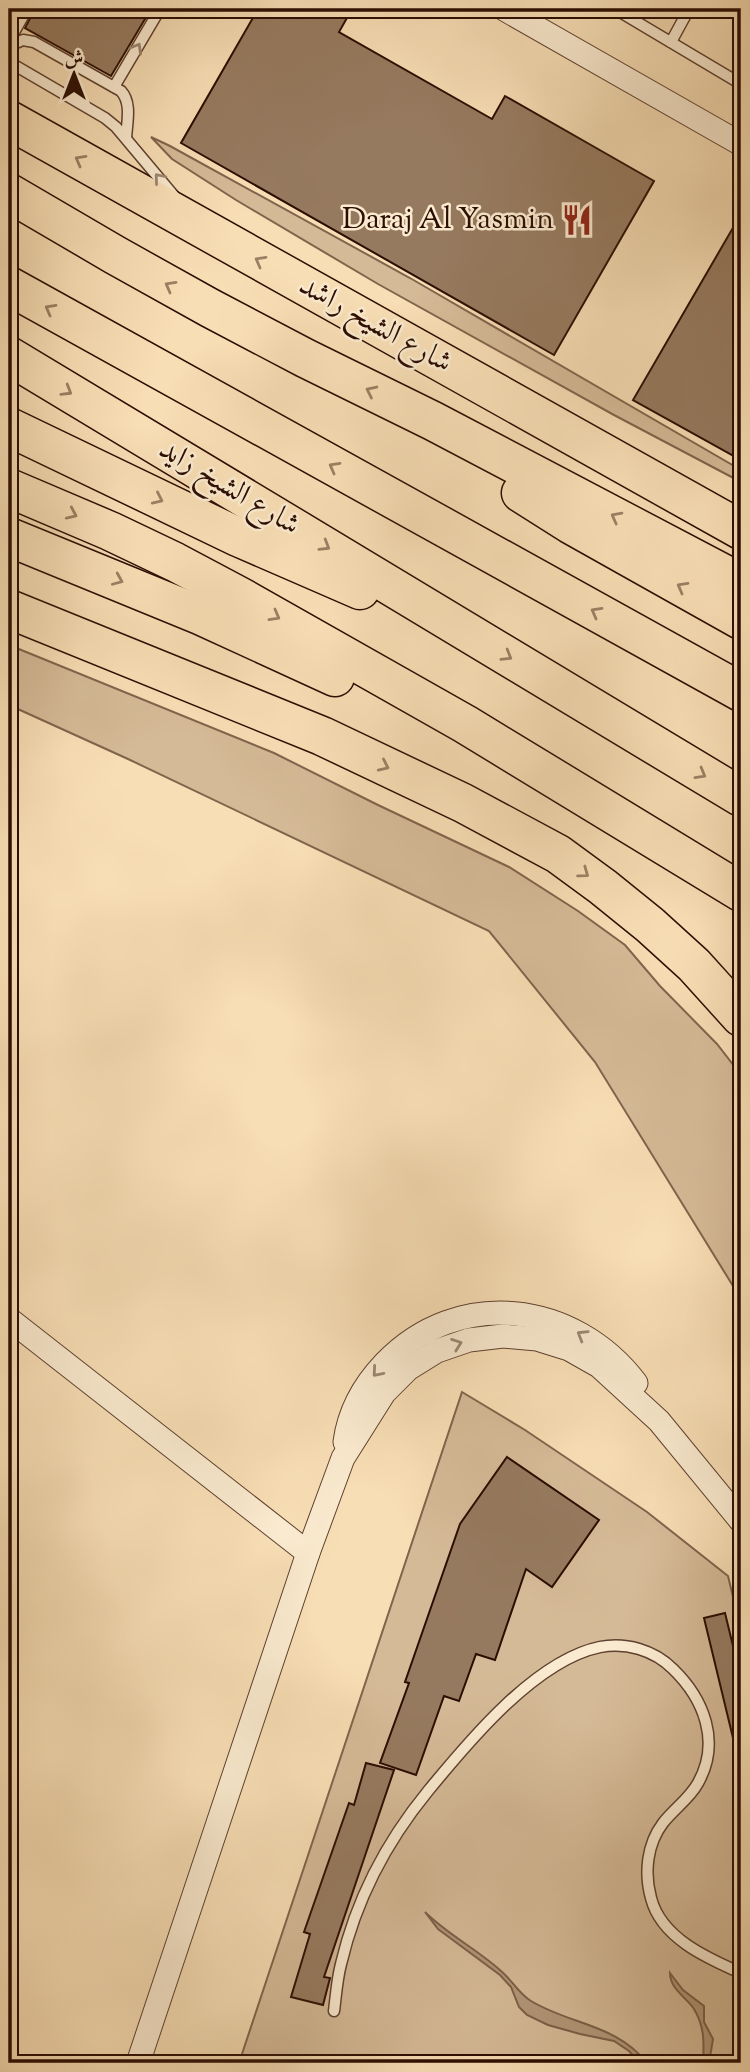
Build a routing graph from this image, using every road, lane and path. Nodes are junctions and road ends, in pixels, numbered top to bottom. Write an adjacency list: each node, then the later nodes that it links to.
1 (27, 9): 6 (lane)
2 (160, 9): 11 (lane, one-way to 2)
3 (504, 9): 14 (street)
4 (615, 9): 7 (lane)
5 (689, 9): 7 (lane)
6 (15, 35): 8 (lane); 11 (lane)
7 (671, 42): 10 (lane)
8 (9, 46)
9 (9, 62): 13 (lane)
10 (741, 84)
11 (114, 87): 13 (lane)
12 (9, 120): 16 (highway, شارع الشيخ راشد, one-way to 12)
13 (126, 138): 16 (lane, one-way to 13)
14 (741, 144)
15 (9, 193): 20 (highway, one-way to 15)
16 (204, 229): 19 (highway, شارع الشيخ راشد, one-way to 16)
17 (9, 286): 31 (highway, one-way to 17)
18 (9, 356): 30 (highway, شارع الشيخ زايد, one-way to 30)
19 (512, 402): 23 (highway); 24 (highway, شارع الشيخ راشد)
20 (433, 421): 27 (highway, one-way to 20); 29 (highway, one-way to 20)
21 (9, 427): 30 (highway, one-way to 30)
22 (9, 488): 34 (highway, one-way to 34)
23 (741, 504)
24 (741, 530)
25 (9, 537): 34 (highway, one-way to 34)
26 (9, 581): 32 (highway)
27 (741, 583)
28 (9, 609): 32 (highway)
29 (741, 620)
30 (448, 621): 33 (highway, one-way to 33)
31 (741, 692)
32 (322, 736): 36 (highway, one-way to 36)
33 (741, 797)
34 (674, 852): 35 (highway)
35 (741, 892)
36 (741, 1017)
37 (9, 1319): 39 (street)
38 (741, 1521): 39 (street)
39 (308, 1553): 42 (street)
40 (741, 1973): 41 (lane)
41 (334, 2011)
42 (138, 2063)

